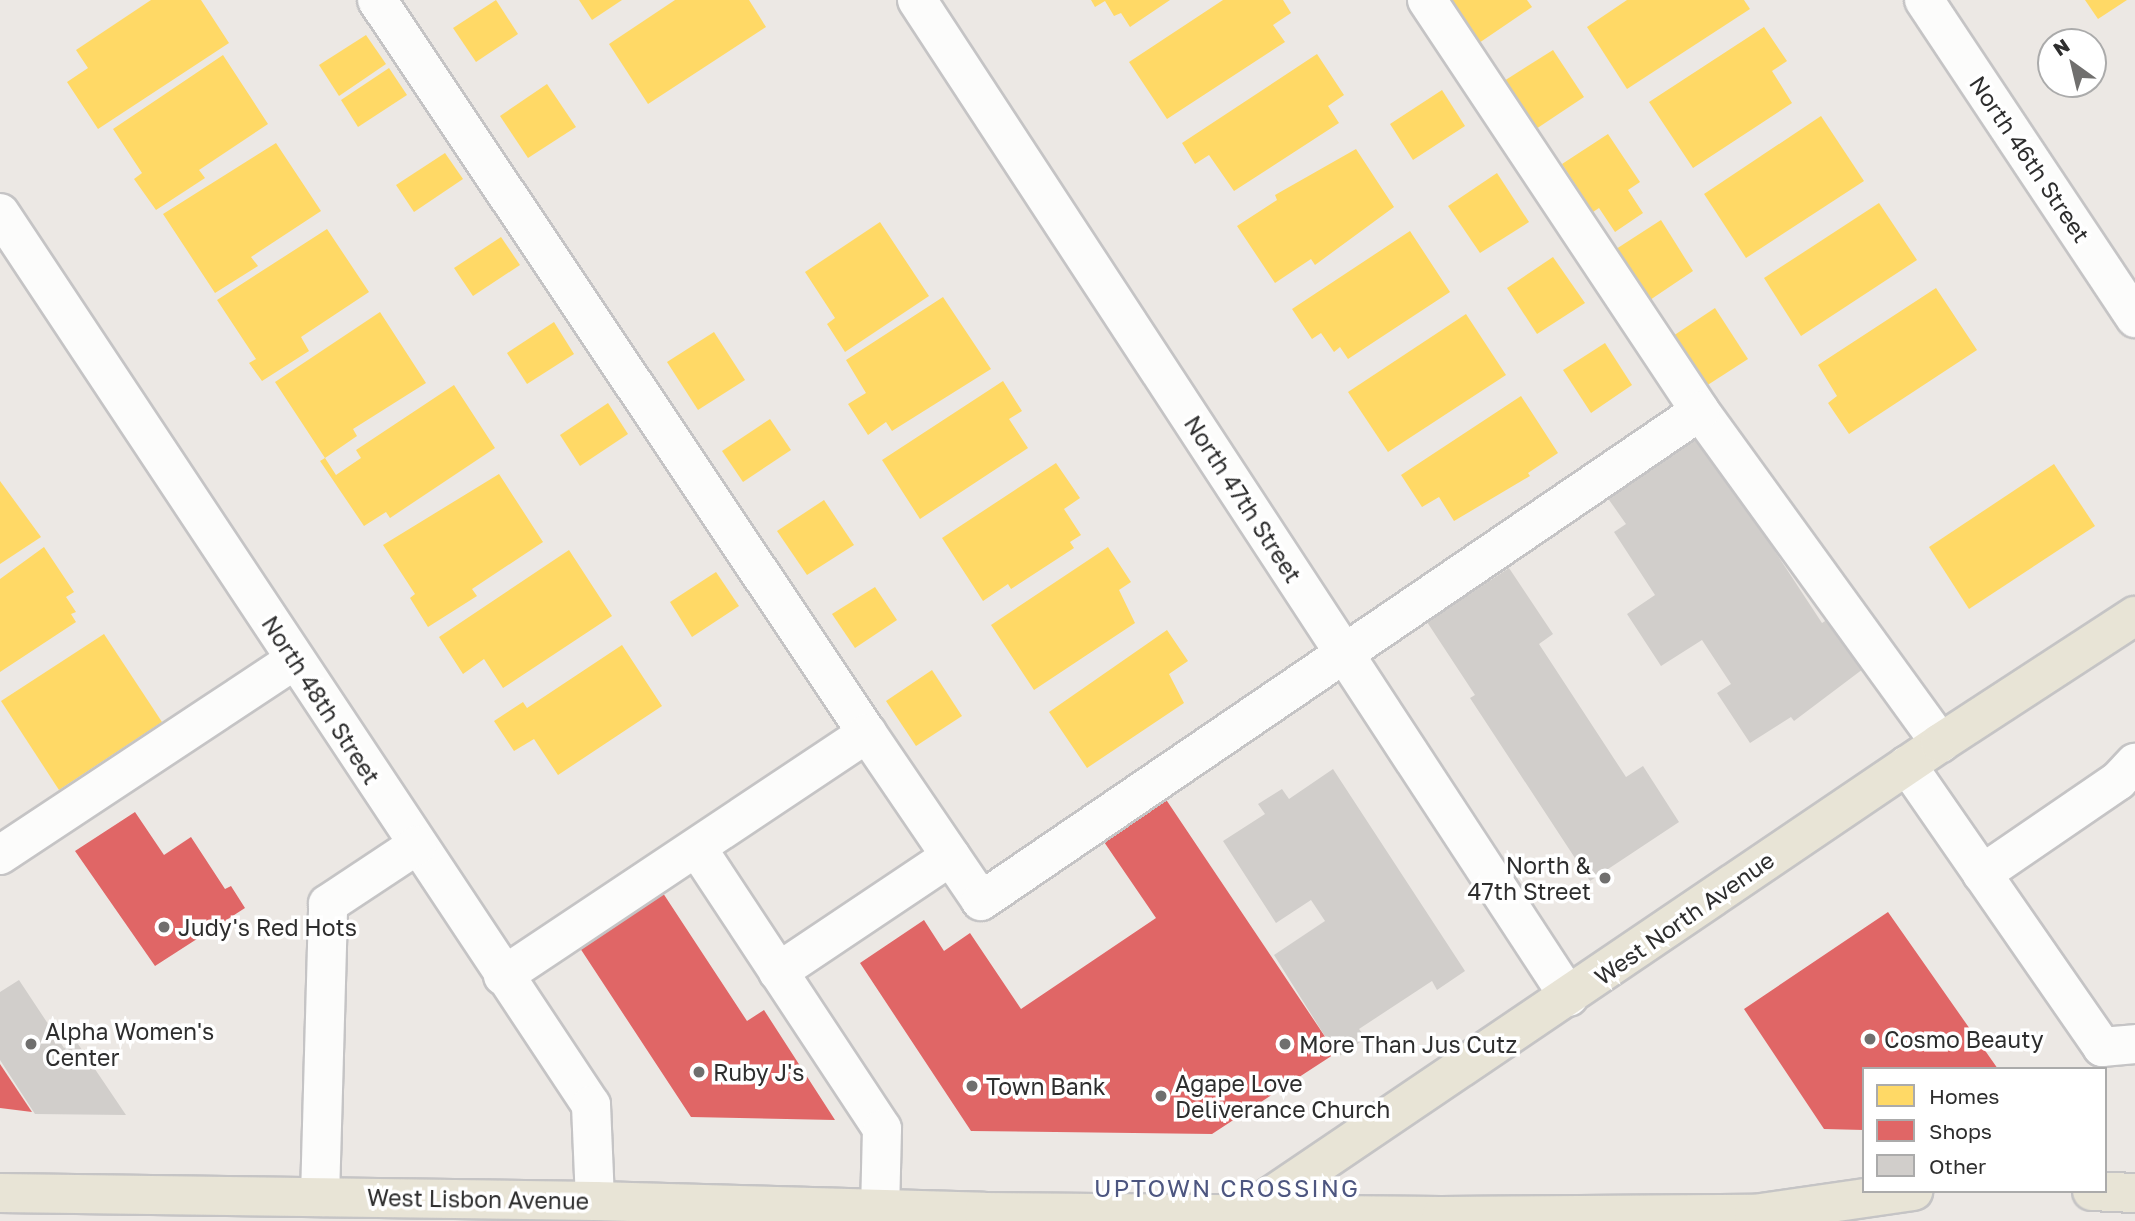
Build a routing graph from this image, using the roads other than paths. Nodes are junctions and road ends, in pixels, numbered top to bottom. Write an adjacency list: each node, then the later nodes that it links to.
1 (377, 0): 11 (street)
2 (917, 0): 9 (street, North 47th Street)
3 (1427, 0): 7 (street)
4 (1924, 0): 6 (street, North 46th Street)
5 (0, 213): 10 (street, North 48th Street)
6 (2135, 318)
7 (1700, 411): 9 (street); 12 (street)
8 (2135, 616): 12 (main road, West North Avenue)
9 (1345, 655): 18 (street); 22 (street, North 47th Street)
10 (295, 660): 15 (street, North 48th Street); 17 (street)
11 (867, 733): 16 (street); 18 (street)
12 (1940, 743): 13 (main road, West North Avenue)
13 (1907, 765): 19 (street); 22 (main road, West North Avenue)
14 (2129, 784): 19 (street)
15 (417, 845): 21 (street, North 48th Street); 28 (street)
16 (697, 848): 20 (street); 21 (street)
17 (0, 855)
18 (951, 856): 20 (street)
19 (1982, 874): 23 (street)
20 (778, 972): 30 (street)
21 (503, 976): 29 (street, North 48th Street)
22 (1569, 997): 32 (main road, West North Avenue)
23 (2135, 1044)
24 (2107, 1192): 27 (main road)
25 (0, 1193): 28 (main road, West Lisbon Avenue)
26 (1902, 1193): 31 (main road, West Lisbon Avenue)
27 (2135, 1193)
28 (320, 1197): 29 (main road, West Lisbon Avenue)
29 (595, 1201): 30 (main road, West Lisbon Avenue)
30 (880, 1210): 32 (main road, West Lisbon Avenue)
31 (1765, 1217): 32 (main road, West Lisbon Avenue)
32 (1239, 1218)

